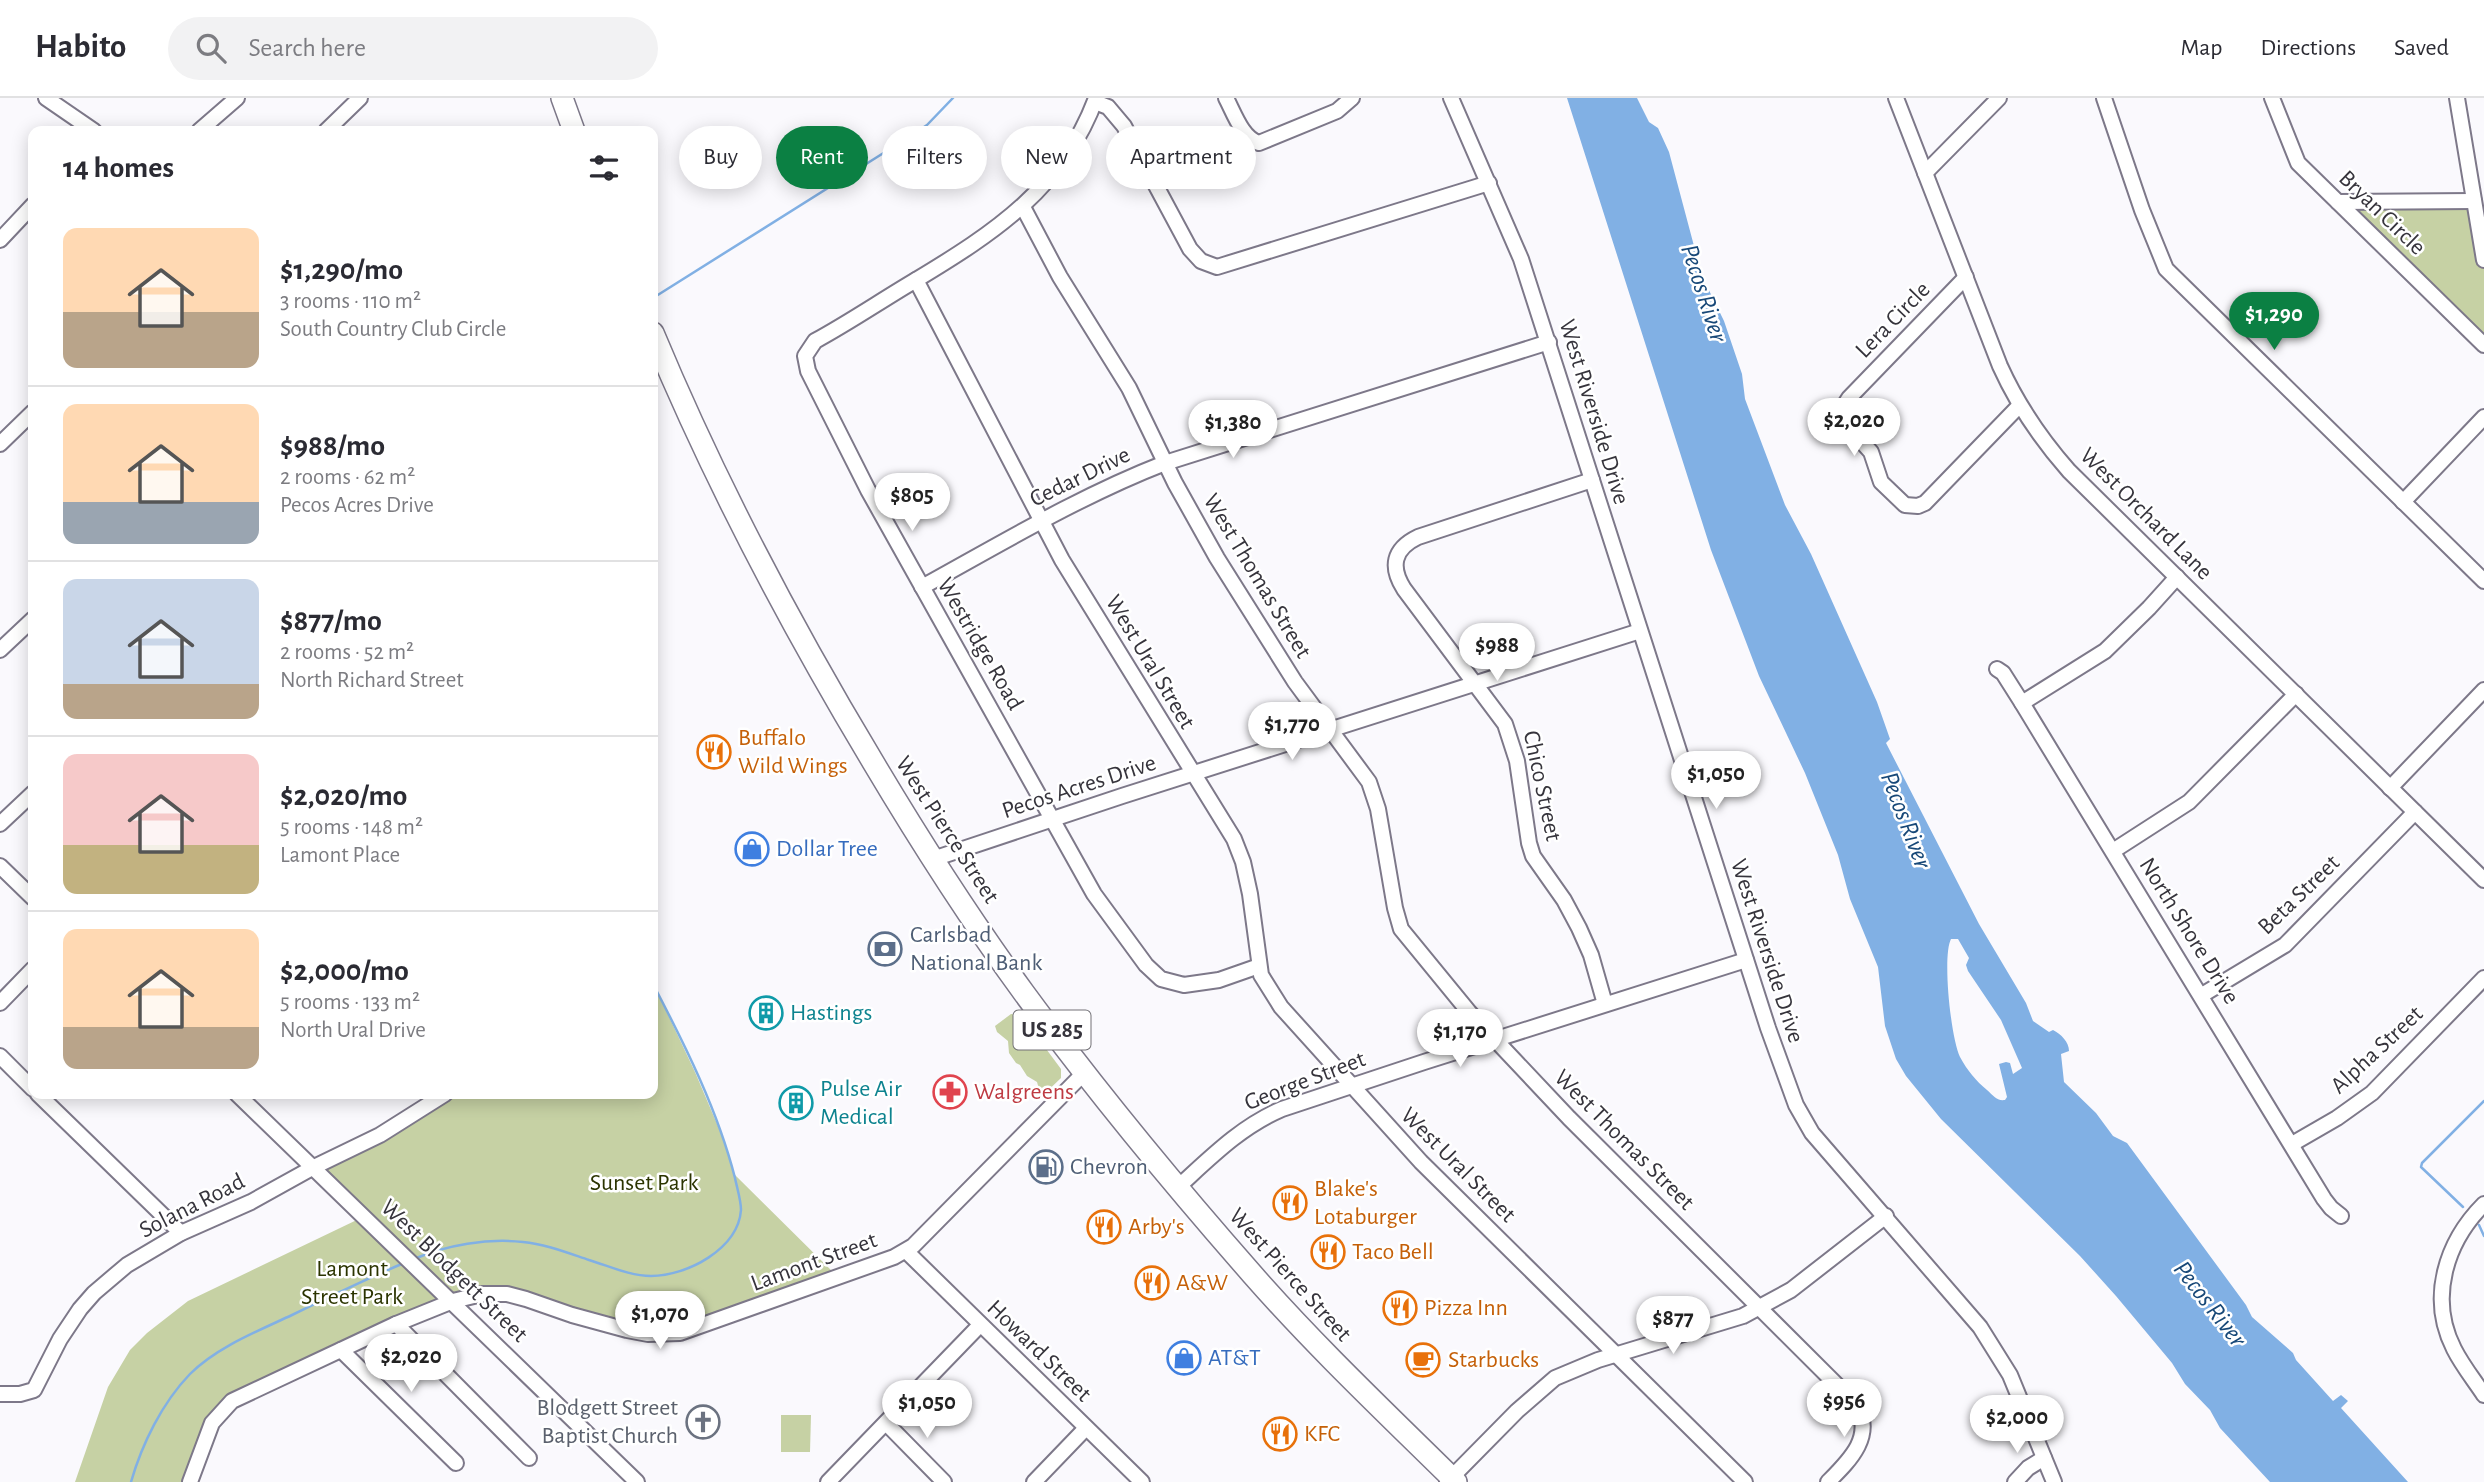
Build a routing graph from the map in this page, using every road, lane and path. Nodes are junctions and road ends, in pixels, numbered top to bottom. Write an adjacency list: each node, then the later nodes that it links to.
1 (46, 98): 14 (street)
2 (237, 98): 15 (street)
3 (360, 98): 16 (street)
4 (562, 98): 17 (highway)
5 (1226, 98): 6 (street)
6 (1352, 98)
7 (1451, 98): 19 (street, West Riverside Drive)
8 (1896, 98): 18 (street, West Orchard Lane)
9 (1999, 98): 18 (street)
10 (2104, 98): 37 (street)
11 (2272, 98): 21 (street, Bryan Circle)
12 (2457, 98): 20 (street)
13 (1096, 100): 19 (street); 22 (street, Westridge Road)
14 (85, 126)
15 (206, 126)
16 (331, 126)
17 (571, 126)
18 (1925, 173): 26 (street, West Orchard Lane)
19 (1489, 183): 28 (street, West Riverside Drive)
20 (2474, 201): 21 (street); 25 (street)
21 (2338, 202): 30 (street, Bryan Circle)
22 (1023, 207): 27 (street, Westridge Road); 35 (street, West Thomas Street)
23 (28, 210): 24 (street)
24 (0, 240)
25 (2484, 260)
26 (1966, 277): 31 (street, West Orchard Lane); 31 (street, Lera Circle)
27 (916, 280): 38 (street, West Ural Street); 41 (street, Westridge Road)
28 (1549, 342): 35 (street, Cedar Drive); 36 (street, West Riverside Drive)
29 (658, 345): 58 (highway, West Pierce Street / US 285)
30 (2484, 345)
31 (2019, 406): 39 (street, West Orchard Lane)
32 (28, 417): 34 (street)
33 (2484, 417): 37 (street)
34 (0, 444)
35 (1166, 463): 38 (street, Cedar Drive); 50 (street, West Thomas Street)
36 (1592, 480): 43 (street, West Riverside Drive); 46 (street, Chico Street)
37 (2403, 502): 40 (street)
38 (1042, 520): 41 (street, Cedar Drive); 51 (street, West Ural Street)
39 (2177, 577): 48 (street, West Orchard Lane); 49 (street)
40 (2484, 581)
41 (922, 587): 55 (street, Westridge Road)
42 (28, 624): 44 (street)
43 (1640, 631): 46 (street, Pecos Acres Drive); 62 (street, West Riverside Drive)
44 (0, 650)
45 (1997, 669): 49 (street, North Shore Drive)
46 (1475, 684): 50 (street, Pecos Acres Drive); 68 (street, Chico Street)
47 (2484, 690): 52 (street)
48 (2296, 694): 52 (street, West Orchard Lane); 57 (street)
49 (2022, 703): 57 (street, North Shore Drive)
50 (1333, 731): 51 (street, Pecos Acres Drive); 69 (street, West Thomas Street)
51 (1193, 774): 55 (street, Pecos Acres Drive); 63 (street, West Ural Street)
52 (2390, 788): 54 (street, West Orchard Lane)
53 (28, 798): 56 (street)
54 (2415, 811): 60 (street, West Orchard Lane); 66 (street, Beta Street)
55 (1052, 819): 58 (street, Pecos Acres Drive); 63 (street, Westridge Road)
56 (0, 824)
57 (2113, 850): 66 (street, North Shore Drive)
58 (933, 859): 71 (highway, West Pierce Street / US 285)
59 (0, 866): 61 (street)
60 (2484, 880)
61 (28, 893)
62 (1746, 960): 68 (street, George Street); 81 (street, West Riverside Drive)
63 (1259, 966): 73 (street, West Ural Street)
64 (28, 974): 67 (street)
65 (2484, 978): 77 (street, Alpha Street)
66 (2202, 995): 77 (street, North Shore Drive)
67 (0, 1003)
68 (1605, 1004): 69 (street, George Street)
69 (1495, 1040): 73 (street, George Street); 86 (street, West Thomas Street)
70 (0, 1056): 72 (street)
71 (1084, 1073): 79 (highway, West Pierce Street / US 285); 84 (street, Lamont Street)
72 (28, 1084)
73 (1352, 1086): 79 (street, George Street); 90 (street, West Ural Street)
74 (43, 1099): 83 (street)
75 (242, 1099): 78 (street, West Blodgett Street)
76 (424, 1100): 78 (street, Solana Road)
77 (2292, 1144): 82 (street, North Shore Drive)
78 (314, 1167): 83 (street, Solana Road); 85 (street, West Blodgett Street)
79 (1177, 1188): 98 (highway, West Pierce Street / US 285)
80 (2484, 1204): 92 (street)
81 (1886, 1216): 86 (street); 96 (street, West Riverside Drive)
82 (2341, 1216)
83 (181, 1233): 91 (street, Solana Road)
84 (906, 1251): 85 (street, Lamont Street); 88 (street, Howard Street)
85 (453, 1301): 87 (street, Lamont Street); 100 (street, West Blodgett Street)
86 (1759, 1308): 90 (street); 106 (street, West Thomas Street)
87 (396, 1324): 89 (street, Lamont Street); 95 (street)
88 (980, 1325): 93 (street); 94 (street, Howard Street)
89 (341, 1350): 97 (street); 99 (street, Lamont Street)
90 (1617, 1354): 98 (street); 105 (street, West Ural Street)
91 (0, 1394)
92 (2484, 1395)
93 (886, 1423): 101 (street); 102 (street)
94 (1086, 1428): 103 (street); 104 (street, Howard Street)
95 (529, 1458)
96 (2043, 1458): 107 (street); 108 (street, West Riverside Drive)
97 (456, 1464)
98 (1452, 1481)
99 (190, 1482)
100 (638, 1482)
101 (828, 1482)
102 (944, 1482)
103 (1034, 1482)
104 (1142, 1482)
105 (1745, 1482)
106 (1828, 1482)
107 (2015, 1482)
108 (2054, 1482)

